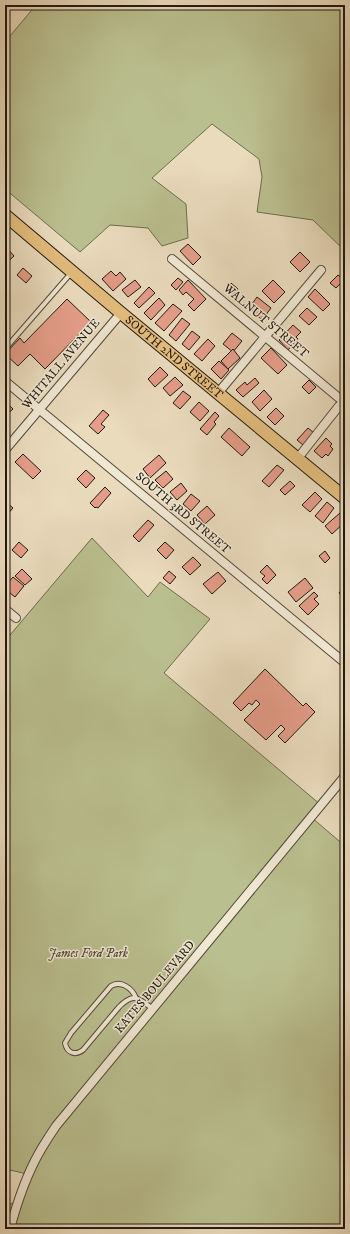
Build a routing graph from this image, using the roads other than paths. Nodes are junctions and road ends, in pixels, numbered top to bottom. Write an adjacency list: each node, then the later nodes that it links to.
1 (5, 215): 4 (main road, SOUTH 2ND STREET)
2 (172, 259): 6 (street, WALNUT STREET)
3 (321, 270): 6 (street)
4 (72, 271): 5 (main road, SOUTH 2ND STREET); 7 (lane)
5 (121, 312): 9 (main road, SOUTH 2ND STREET); 11 (street, WHITALL AVENUE)
6 (266, 336): 9 (street); 10 (street, WALNUT STREET)
7 (5, 349)
8 (5, 381): 11 (street, SOUTH 3RD STREET)
9 (218, 393): 13 (main road, SOUTH 2ND STREET)
10 (345, 402): 13 (street)
11 (39, 410): 12 (street, WHITALL AVENUE); 17 (street, SOUTH 3RD STREET)
12 (5, 450)
13 (298, 458): 14 (main road, SOUTH 2ND STREET)
14 (345, 498)
15 (5, 609): 16 (street)
16 (16, 618)
17 (345, 663)
18 (345, 776): 20 (street, KATES BOULEVARD)
19 (136, 998): 19 (lane); 20 (lane)
20 (152, 1009): 21 (street, KATES BOULEVARD)
21 (10, 1229)

